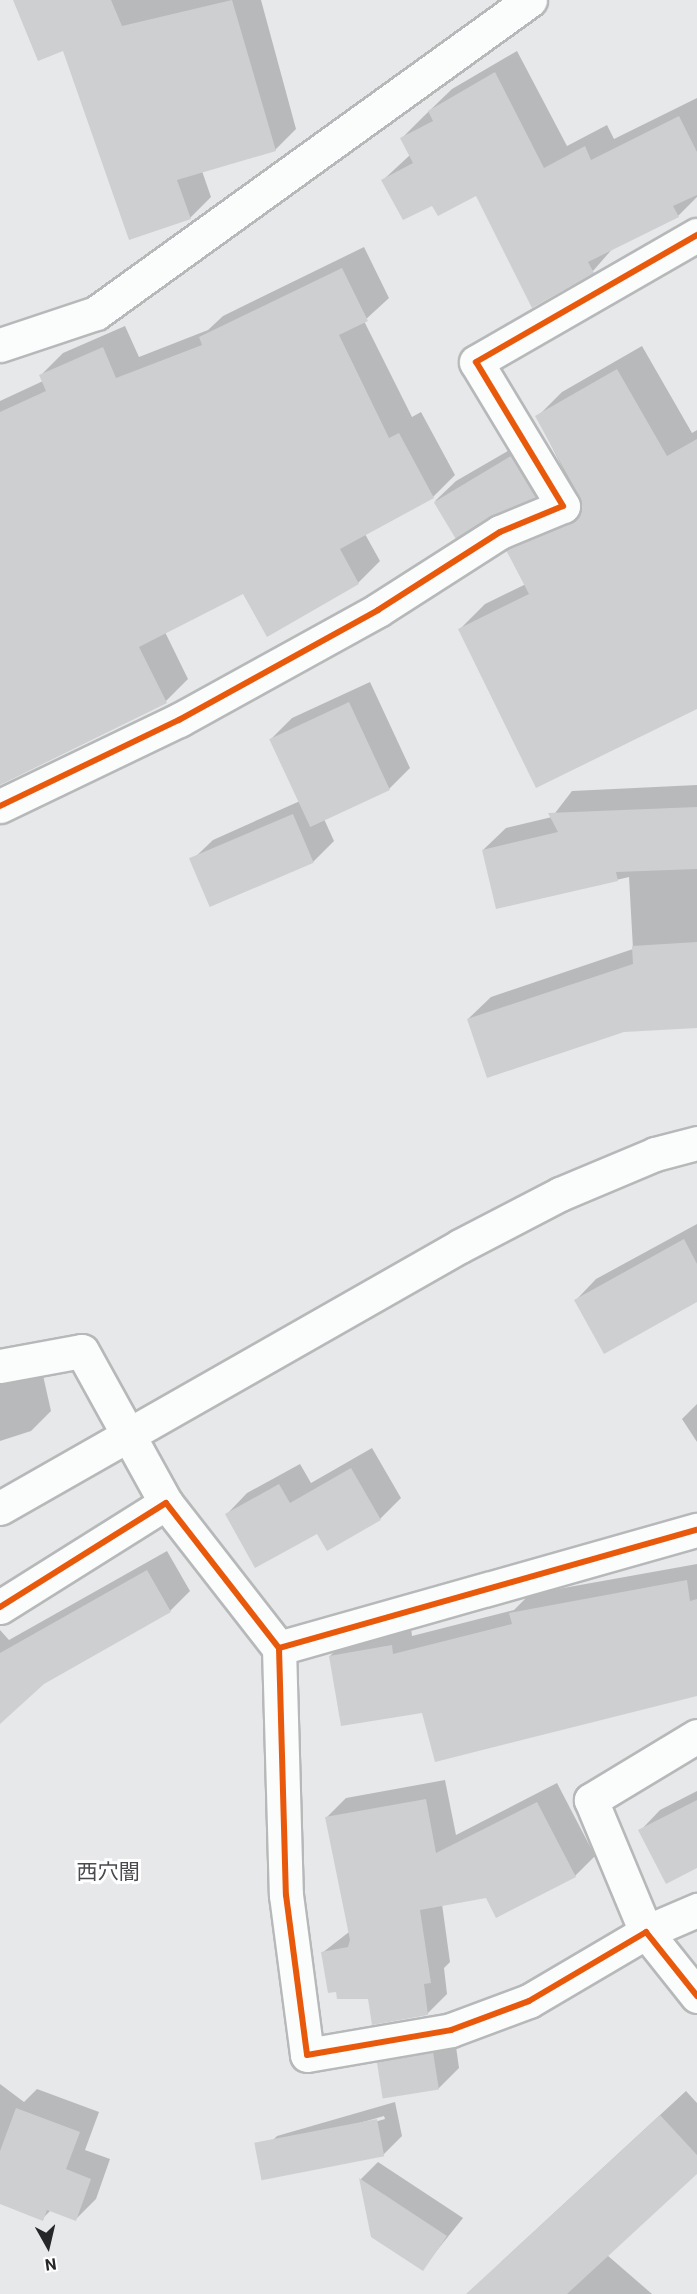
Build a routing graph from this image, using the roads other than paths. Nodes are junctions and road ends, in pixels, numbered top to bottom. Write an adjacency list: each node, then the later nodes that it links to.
1 (530, 0): 3 (street)
2 (697, 235): 4 (street)
3 (0, 345)
4 (0, 807)
5 (697, 1143): 7 (street)
6 (0, 1366): 7 (street)
7 (126, 1437): 8 (street); 9 (street)
8 (166, 1503): 11 (street); 12 (street)
9 (0, 1508)
10 (697, 1530): 12 (street)
11 (0, 1607)
12 (279, 1648): 15 (street)
13 (697, 1736): 15 (street)
14 (697, 1910): 15 (street)
15 (646, 1932): 16 (street)
16 (697, 1996)

